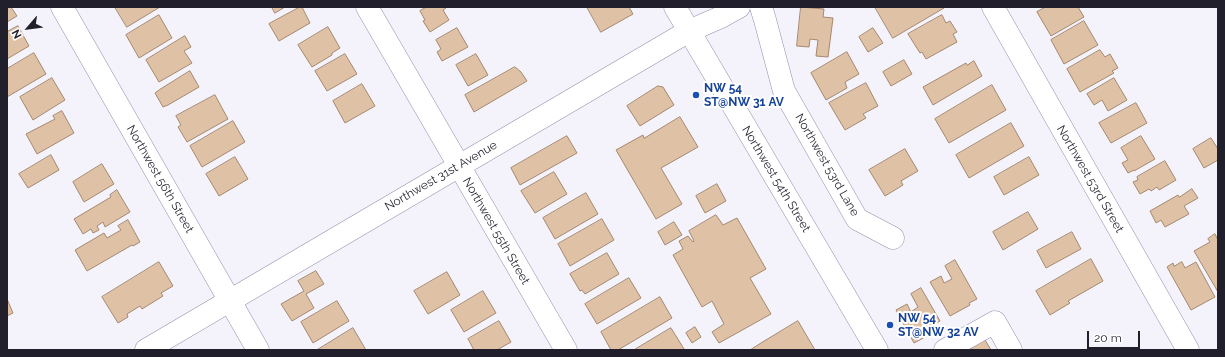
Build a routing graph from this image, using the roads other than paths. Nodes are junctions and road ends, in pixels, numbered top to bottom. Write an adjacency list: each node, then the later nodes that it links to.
1 (62, 7): 10 (street, Northwest 56th Street)
2 (367, 7): 8 (street, Northwest 55th Street)
3 (675, 7): 7 (street, Northwest 54th Street)
4 (739, 7): 7 (street, Northwest 31st Avenue)
5 (761, 7): 9 (street, Northwest 53rd Lane)
6 (993, 7): 17 (street, Northwest 53rd Street)
7 (689, 31): 8 (street, Northwest 31st Avenue); 15 (street, Northwest 54th Street)
8 (459, 166): 10 (street, Northwest 31st Avenue); 14 (street, Northwest 55th Street)
9 (893, 238)
10 (230, 301): 12 (street, Northwest 31st Avenue); 13 (street, Northwest 56th Street)
11 (1009, 349): 16 (street)
12 (146, 350)
13 (258, 350)
14 (566, 350)
15 (877, 350)
16 (945, 350)
17 (1188, 350)

